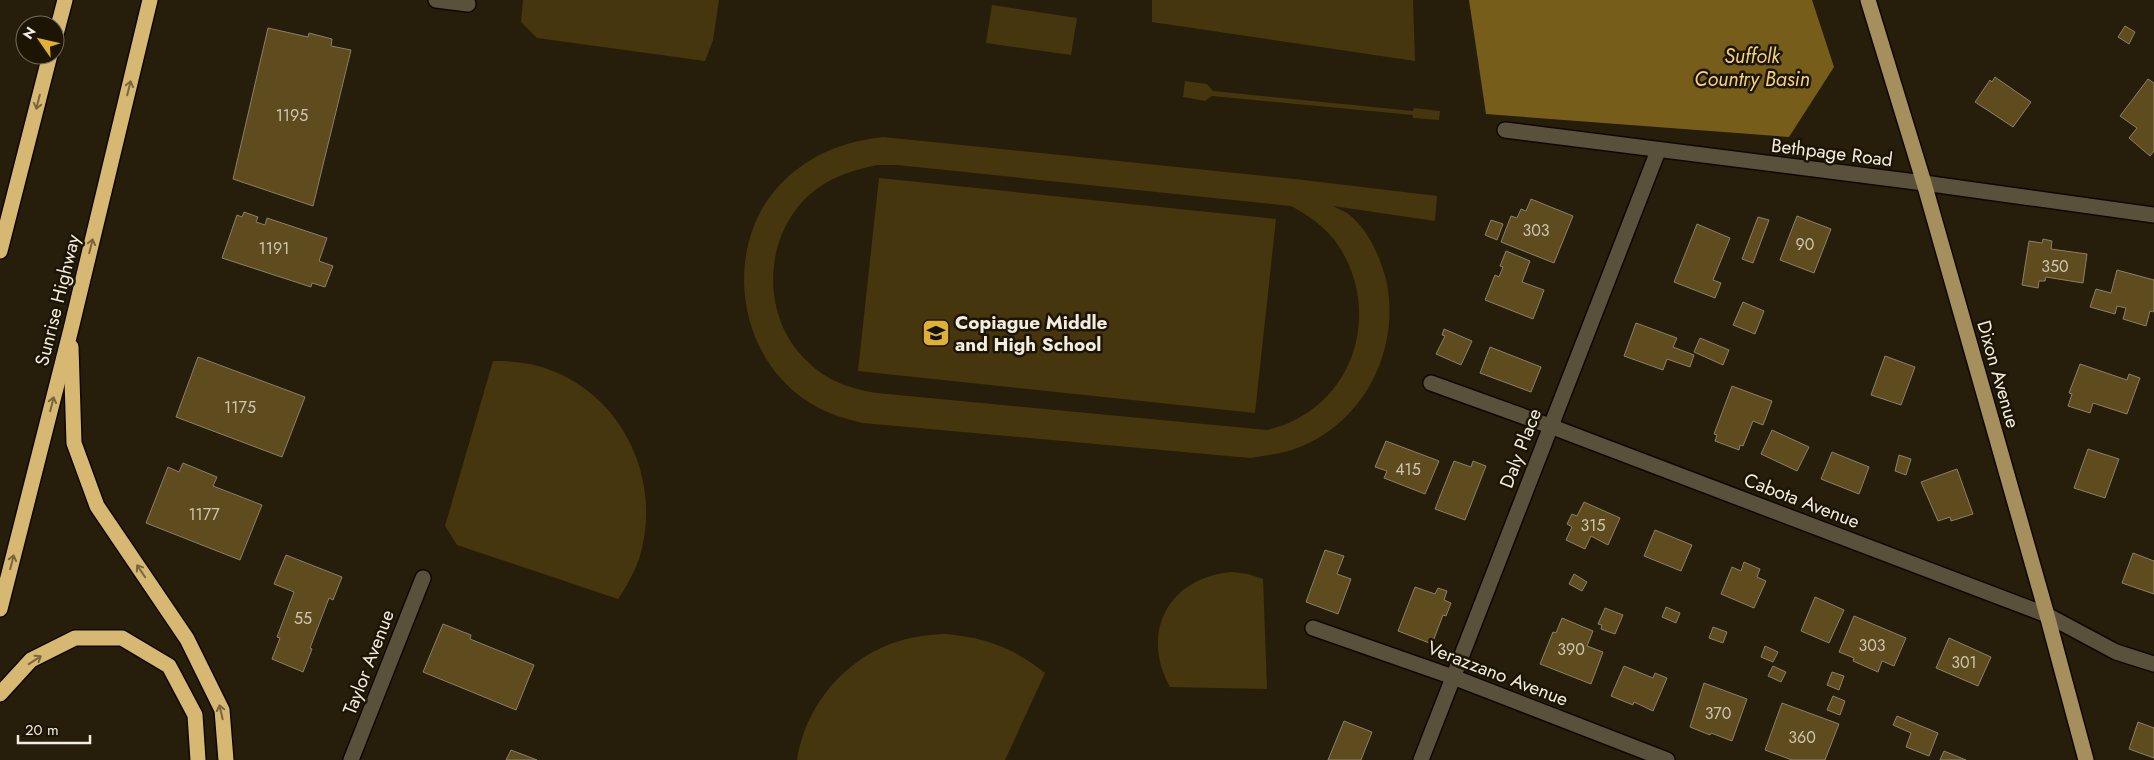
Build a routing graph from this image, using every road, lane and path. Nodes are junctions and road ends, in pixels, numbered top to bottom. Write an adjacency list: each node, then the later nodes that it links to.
1 (65, 0): 6 (highway)
2 (150, 0): 13 (highway, Sunrise Highway, one-way to 2)
3 (436, 0): 5 (street)
4 (1868, 0): 10 (main road, Dixon Avenue)
5 (468, 4)
6 (61, 15)
7 (47, 65): 12 (highway, one-way to 12)
8 (1505, 130): 9 (street, Bethpage Road)
9 (1658, 151): 10 (street, Bethpage Road); 15 (street, Daly Place)
10 (1924, 183): 11 (street, Bethpage Road); 18 (main road, Dixon Avenue)
11 (2154, 215)
12 (0, 251)
13 (71, 329): 17 (highway, Sunrise Highway, one-way to 13); 24 (highway, one-way to 13)
14 (1431, 383): 15 (street, Cabota Avenue)
15 (1550, 426): 18 (street, Cabota Avenue); 21 (street, Daly Place)
16 (423, 578): 25 (street, Taylor Avenue)
17 (0, 609)
18 (2047, 615): 20 (street, Cabota Avenue); 28 (main road, Dixon Avenue)
19 (1313, 628): 21 (street, Verazzano Avenue)
20 (2154, 664)
21 (1453, 676): 26 (street, Daly Place); 27 (street, Verazzano Avenue)
22 (0, 694): 23 (highway, one-way to 23)
23 (198, 760)
24 (226, 760)
25 (352, 760)
26 (1421, 760)
27 (1667, 760)
28 (2086, 760)

